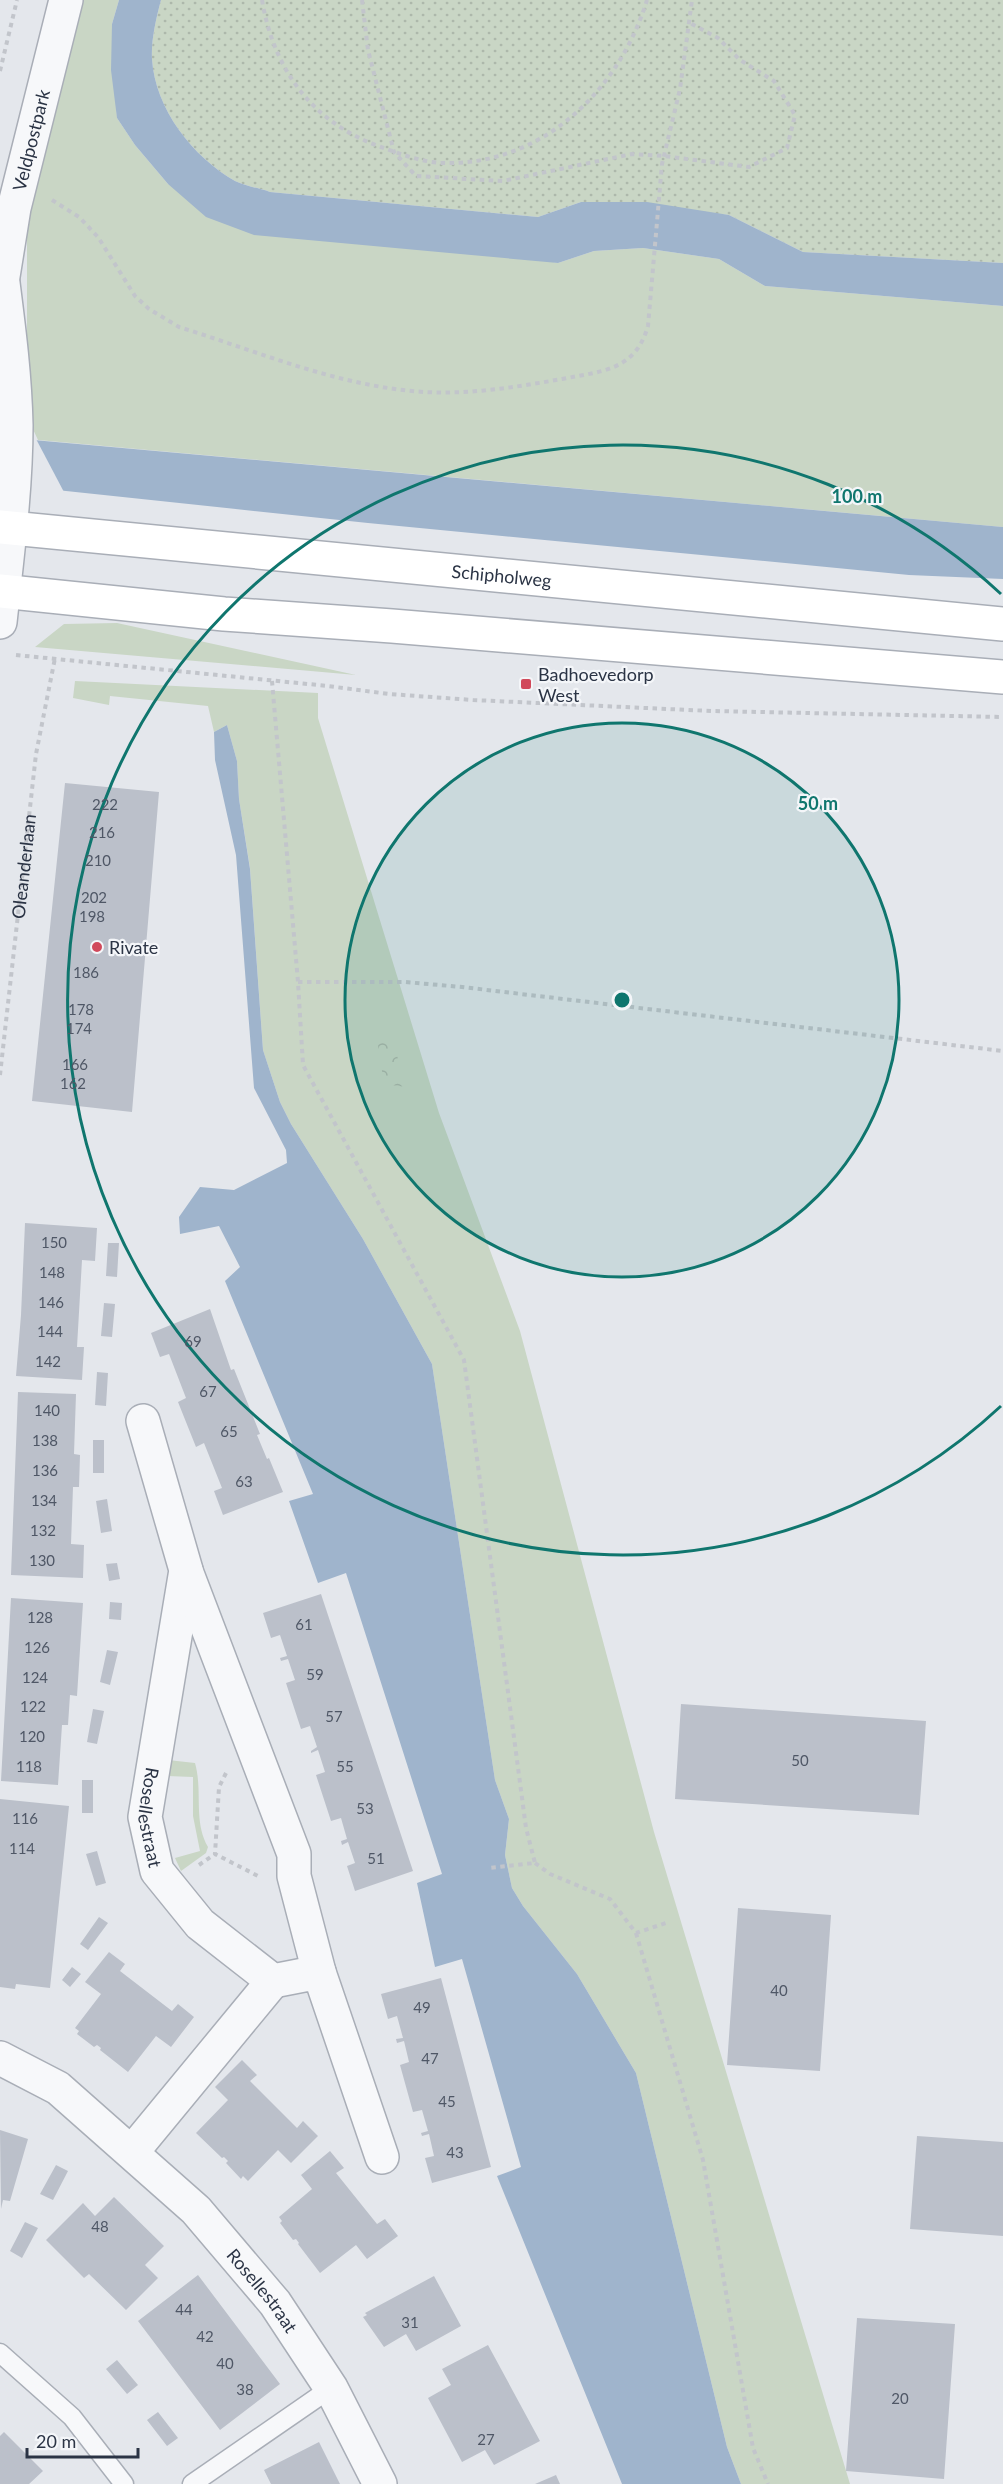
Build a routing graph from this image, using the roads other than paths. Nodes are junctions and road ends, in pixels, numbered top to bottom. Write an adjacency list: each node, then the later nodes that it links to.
1 (66, 0): 2 (street, Veldpostpark)
2 (2, 289): 3 (street, Veldpostpark)
3 (7, 518): 4 (street, Veldpostpark); 5 (main road, Schipholweg)
4 (1, 601): 6 (main road)
5 (1003, 624)
6 (1003, 677)
7 (143, 1421): 8 (street, Rosellestraat)
8 (186, 1570): 9 (street, Rosellestraat); 10 (street, Rosellestraat)
9 (319, 1972): 10 (street); 13 (street, Rosellestraat)
10 (273, 1981): 12 (street)
11 (0, 2058): 12 (street, Rosellestraat)
12 (132, 2152): 15 (street, Rosellestraat)
13 (382, 2157)
14 (0, 2353): 16 (lane)
15 (331, 2388): 17 (lane); 18 (street, Rosellestraat)
16 (124, 2484)
17 (192, 2484)
18 (380, 2484)

